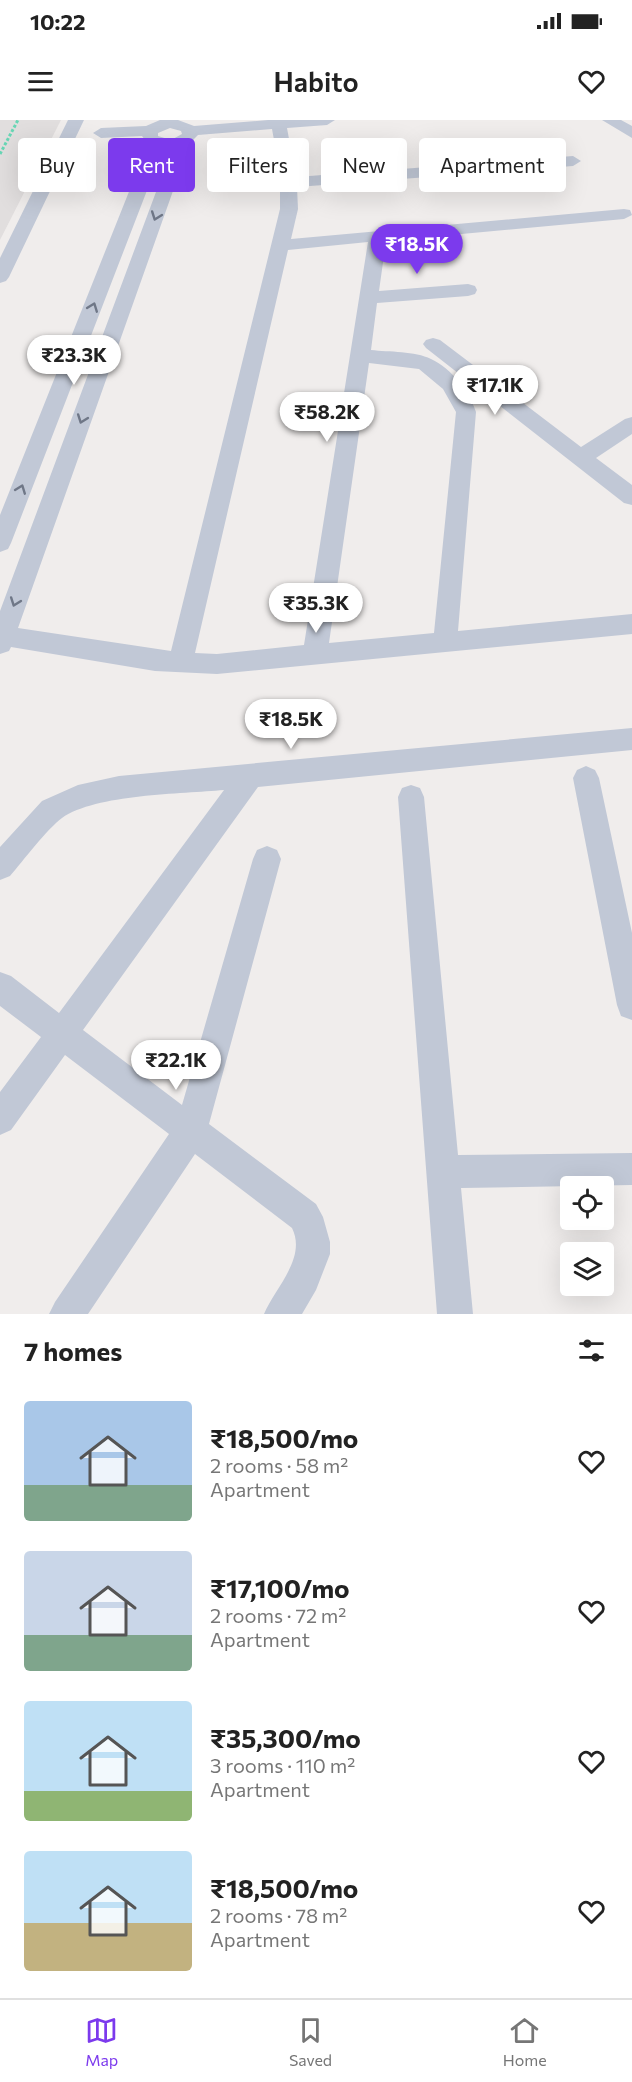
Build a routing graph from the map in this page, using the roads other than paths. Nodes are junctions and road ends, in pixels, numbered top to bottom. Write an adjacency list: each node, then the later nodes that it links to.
1 (76, 120): 14 (street)
2 (327, 120): 3 (street)
3 (279, 122): 6 (street); 7 (street)
4 (158, 129): 5 (street); 6 (street); 22 (street, one-way to 4)
5 (101, 133)
6 (186, 136): 24 (street, one-way to 24)
7 (282, 138)
8 (573, 161): 9 (street)
9 (309, 181)
10 (289, 192): 13 (street)
11 (624, 214): 12 (street)
12 (378, 236): 13 (street); 16 (street)
13 (280, 245): 27 (street)
14 (0, 277)
15 (468, 290): 16 (street)
16 (369, 298): 18 (street)
17 (434, 344): 20 (street)
18 (360, 355): 25 (street); 26 (street)
19 (632, 424): 20 (street)
20 (580, 458): 21 (street)
21 (632, 497)
22 (0, 543)
23 (632, 624): 25 (street)
24 (1, 638): 27 (street)
25 (445, 643): 26 (street)
26 (315, 655): 27 (street)
27 (180, 663)
28 (632, 739): 29 (street)
29 (250, 776): 33 (street); 36 (street)
30 (586, 778): 35 (street)
31 (411, 797): 40 (street)
32 (267, 859): 38 (street)
33 (0, 867)
34 (0, 987): 36 (street)
35 (632, 1005)
36 (62, 1034): 37 (street); 38 (street)
37 (0, 1119)
38 (191, 1131): 41 (street); 42 (street)
39 (632, 1169): 40 (street)
40 (443, 1172): 43 (street)
41 (67, 1314)
42 (282, 1314)
43 (455, 1314)

